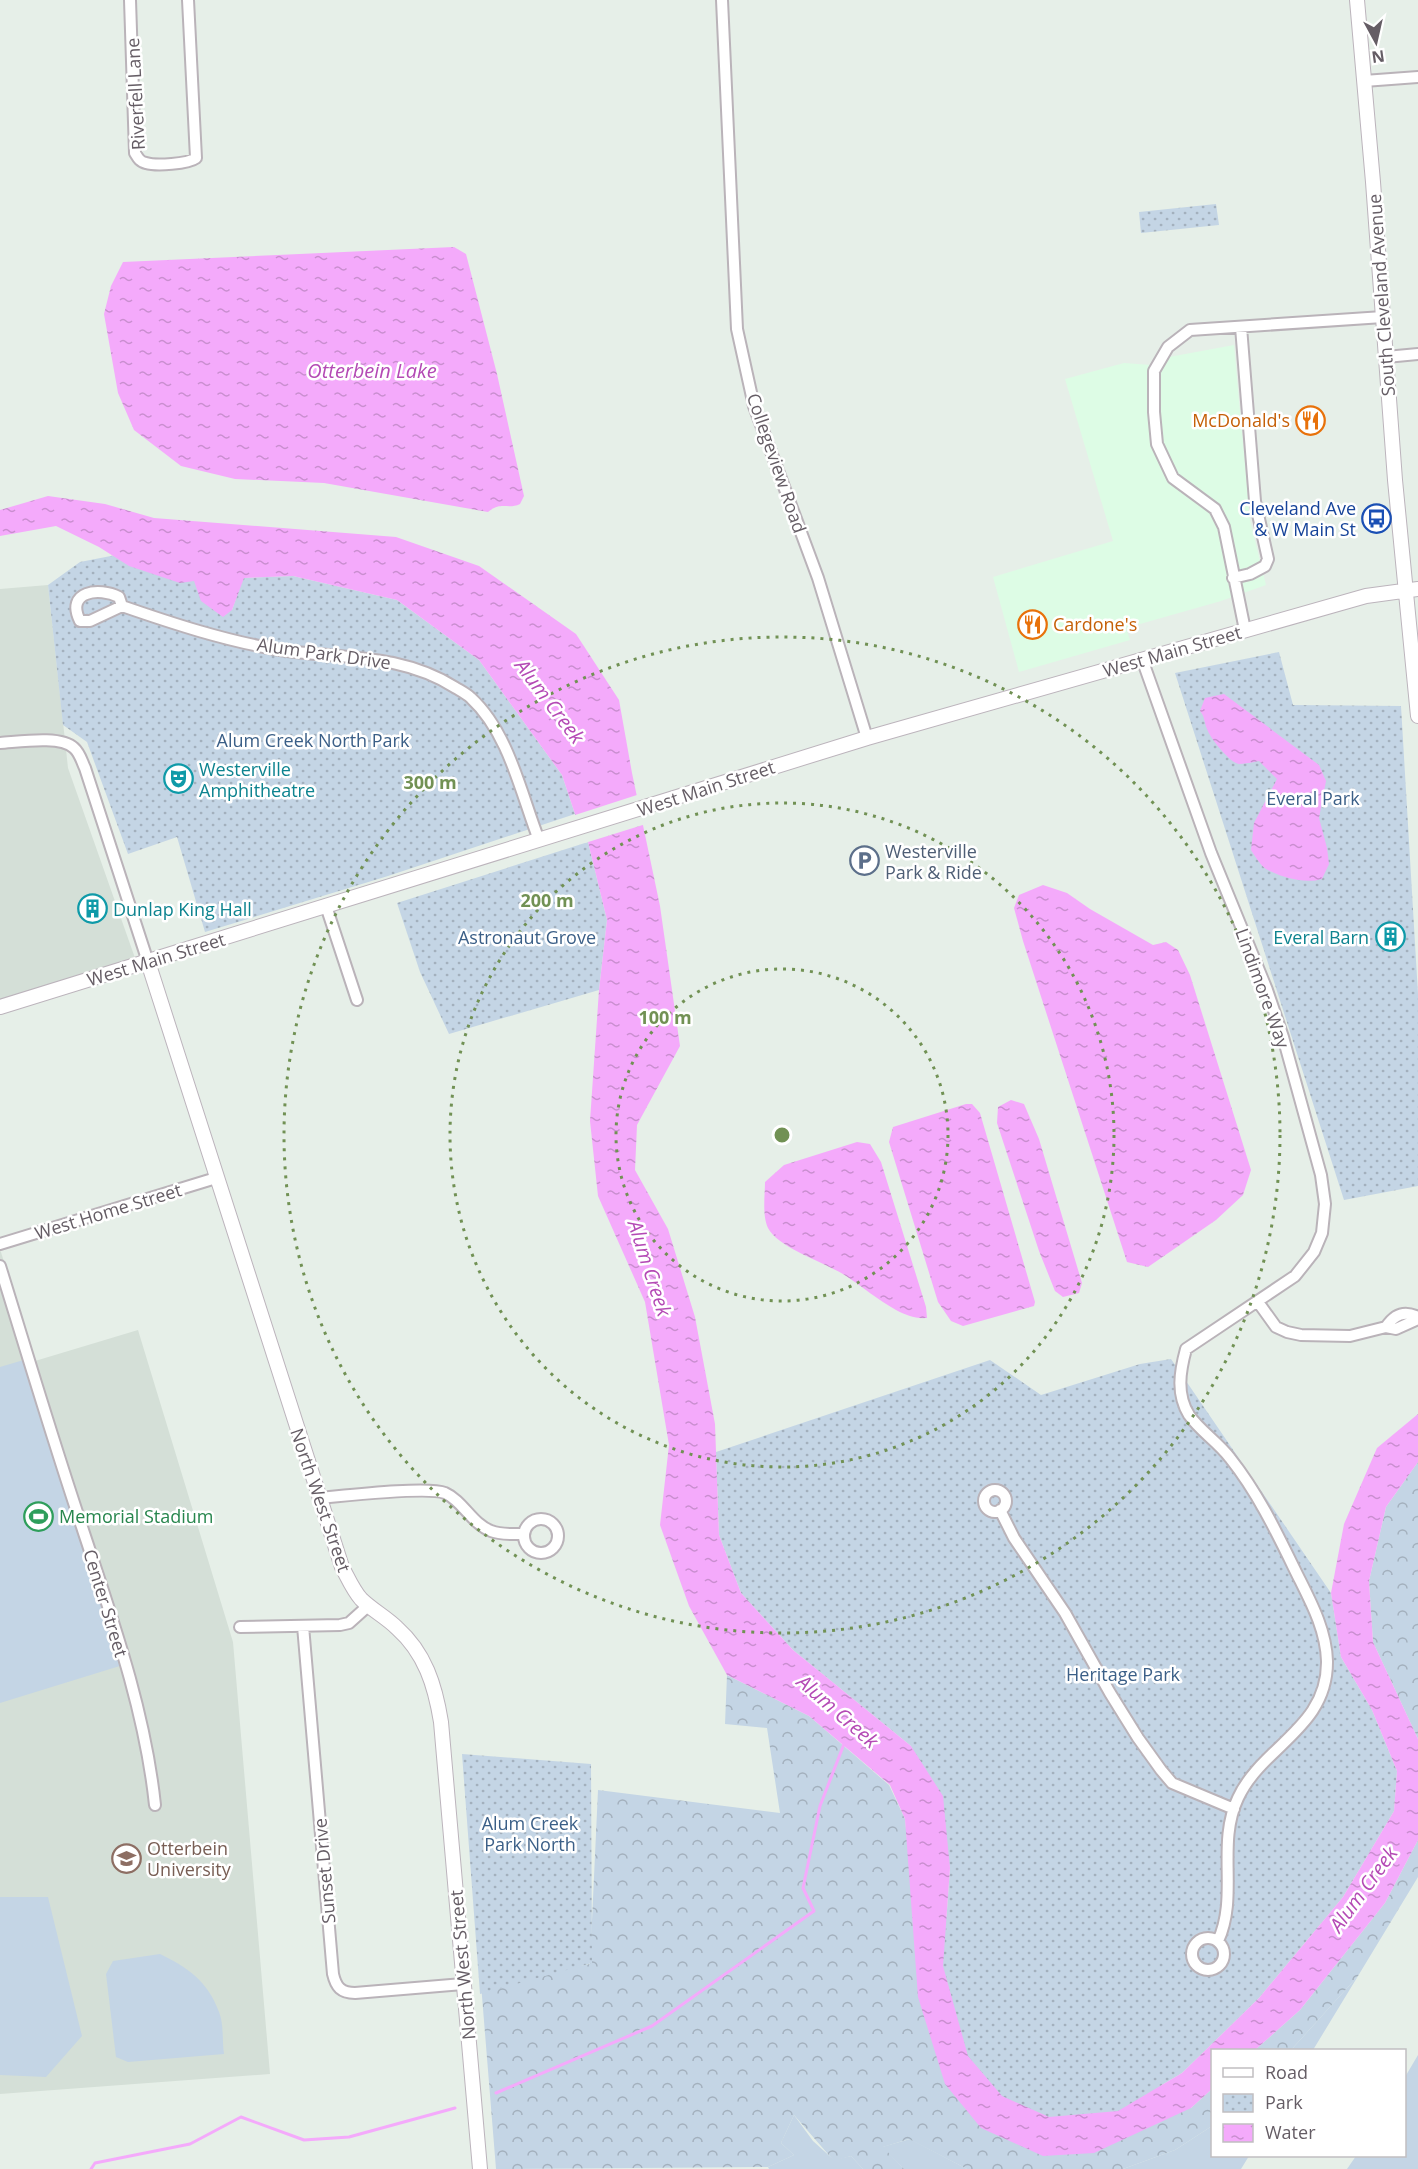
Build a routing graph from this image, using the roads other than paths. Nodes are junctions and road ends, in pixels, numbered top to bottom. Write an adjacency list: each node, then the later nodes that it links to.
1 (130, 0): 2 (street, Riverfell Lane)
2 (188, 0)
3 (722, 0): 17 (street, Collegeview Road)
4 (1357, 0): 6 (main road, South Cleveland Avenue)
5 (1418, 77): 6 (street)
6 (1364, 81): 7 (main road, South Cleveland Avenue)
7 (1383, 317): 8 (street); 10 (main road, South Cleveland Avenue)
8 (1241, 327): 11 (street); 11 (street)
9 (1418, 354): 10 (street)
10 (1386, 357): 12 (main road, South Cleveland Avenue)
11 (1233, 578): 14 (street)
12 (1412, 589): 14 (main road, West Main Street); 16 (main road, South Cleveland Avenue)
13 (122, 606): 19 (street, Alum Park Drive)
14 (1245, 630): 15 (main road, West Main Street)
15 (1142, 659): 17 (main road, West Main Street); 27 (street, Lindimore Way)
16 (1418, 716)
17 (867, 738): 19 (main road, West Main Street)
18 (0, 743): 21 (street)
19 (539, 840): 20 (main road, West Main Street)
20 (326, 906): 21 (main road, West Main Street); 22 (street)
21 (148, 962): 23 (main road, West Main Street); 24 (main road, North West Street)
22 (357, 1000)
23 (0, 1007)
24 (216, 1178): 25 (street, West Home Street); 29 (main road, North West Street)
25 (0, 1244)
26 (0, 1266): 35 (street, Center Street)
27 (1258, 1302): 28 (street); 36 (street, Lindimore Way)
28 (1418, 1318)
29 (320, 1498): 31 (street); 32 (main road, North West Street)
30 (1000, 1510): 36 (street)
31 (524, 1534)
32 (369, 1605): 33 (street); 38 (main road, North West Street)
33 (303, 1626): 34 (street); 38 (street, Sunset Drive)
34 (240, 1627)
35 (155, 1805)
36 (1234, 1809): 37 (street, Lindimore Way)
37 (1218, 1941)
38 (463, 1984): 39 (main road, North West Street)
39 (480, 2169)

